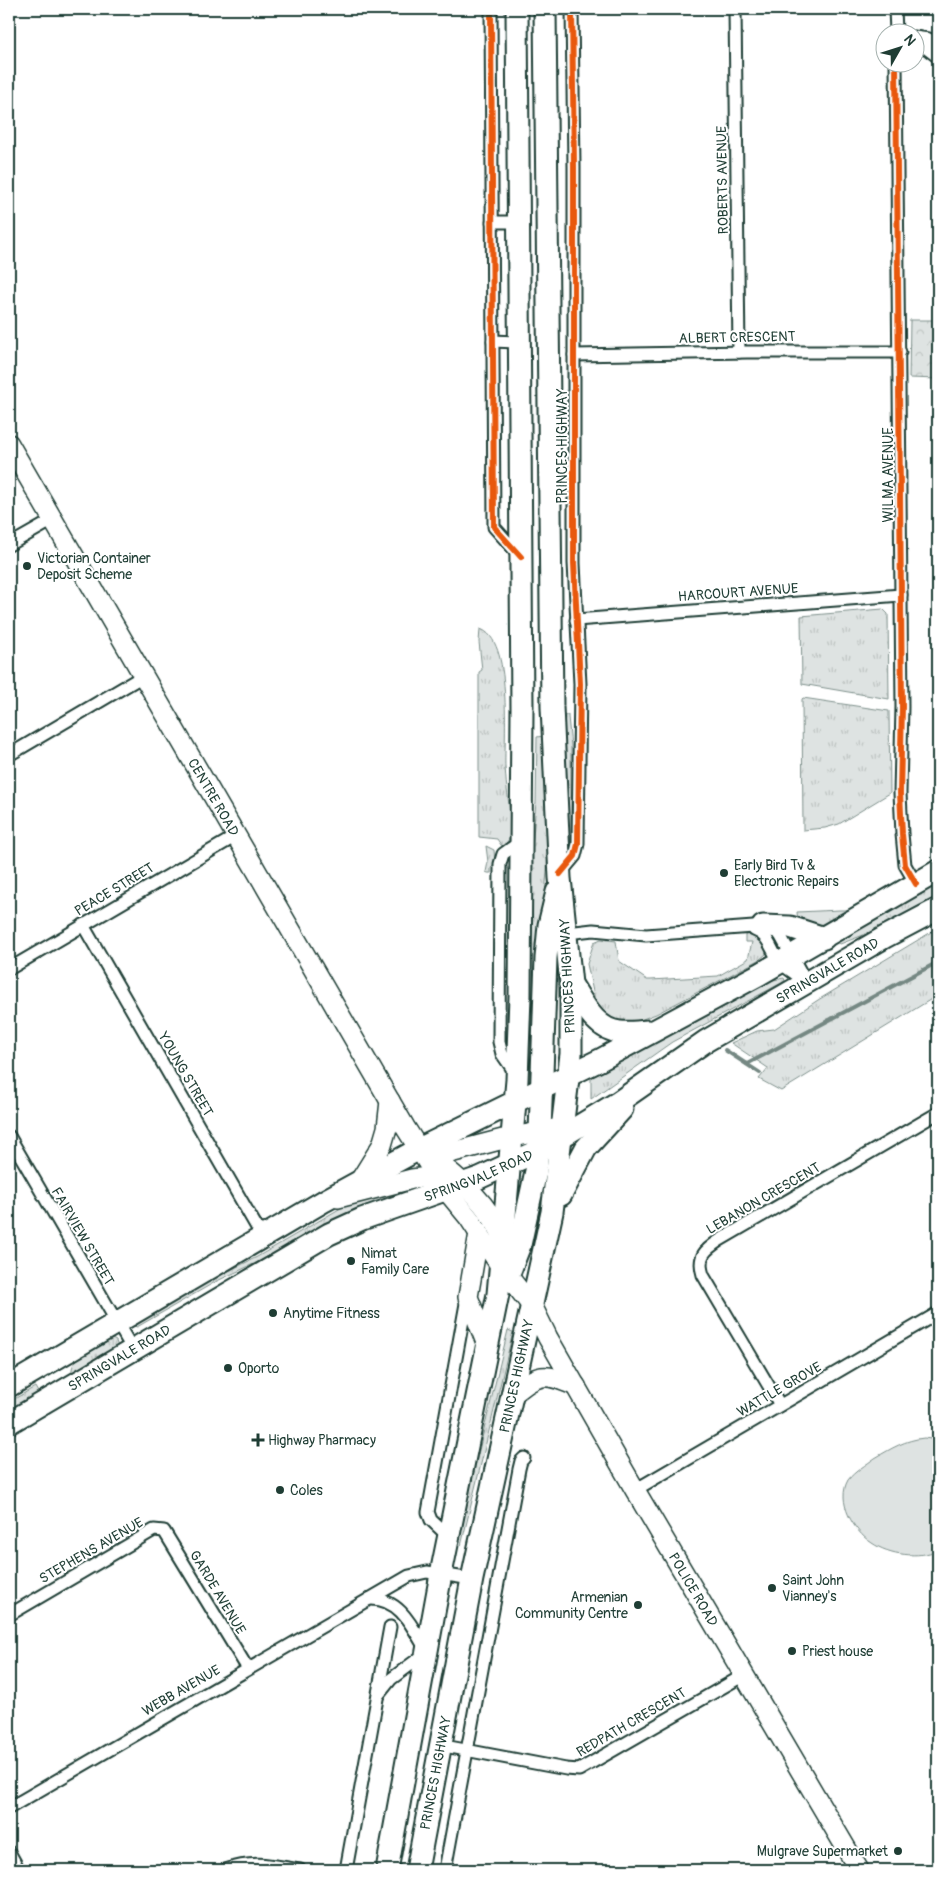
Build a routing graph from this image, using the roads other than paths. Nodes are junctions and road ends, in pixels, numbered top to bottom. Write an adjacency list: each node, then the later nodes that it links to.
1 (491, 9): 13 (street)
2 (517, 9): 14 (highway, PRINCES HIGHWAY)
3 (545, 9): 26 (highway, PRINCES HIGHWAY)
4 (572, 9): 19 (street, PRINCES HIGHWAY)
5 (735, 9): 17 (street, ROBERTS AVENUE)
6 (896, 9): 7 (street)
7 (896, 22)
8 (924, 38): 9 (street)
9 (938, 46)
10 (924, 48): 11 (street)
11 (938, 57)
12 (896, 72): 18 (street, WILMA AVENUE)
13 (492, 222): 14 (street); 15 (street)
14 (518, 222): 16 (highway, PRINCES HIGHWAY)
15 (493, 341): 16 (street); 23 (street)
16 (519, 342): 23 (highway, PRINCES HIGHWAY)
17 (739, 352): 18 (street, ALBERT CRESCENT); 19 (street, ALBERT CRESCENT)
18 (900, 352): 24 (street, WILMA AVENUE)
19 (574, 355): 27 (street, PRINCES HIGHWAY)
20 (9, 444): 21 (main road, CENTRE ROAD)
21 (53, 520): 22 (street); 28 (main road, CENTRE ROAD)
22 (9, 545)
23 (521, 557): 25 (highway, PRINCES HIGHWAY)
24 (901, 595): 27 (street, HARCOURT AVENUE); 33 (street, WILMA AVENUE)
25 (521, 614): 26 (highway); 48 (highway, PRINCES HIGHWAY)
26 (551, 615): 32 (highway, PRINCES HIGHWAY)
27 (576, 620): 32 (street, PRINCES HIGHWAY)
28 (143, 676): 29 (street); 30 (main road, CENTRE ROAD)
29 (9, 755)
30 (236, 836): 35 (street, PEACE STREET); 47 (main road, CENTRE ROAD)
31 (938, 871): 33 (highway)
32 (560, 876): 37 (highway, PRINCES HIGHWAY); 46 (highway, PRINCES HIGHWAY)
33 (916, 884): 38 (highway)
34 (938, 909): 41 (highway, SPRINGVALE ROAD)
35 (83, 925): 40 (street, PEACE STREET); 62 (street, YOUNG STREET)
36 (754, 927): 37 (street); 38 (highway); 39 (street); 39 (street)
37 (566, 932): 42 (highway, PRINCES HIGHWAY)
38 (824, 938): 39 (highway)
39 (786, 959): 41 (street); 43 (highway)
40 (9, 969)
41 (806, 982): 45 (highway, SPRINGVALE ROAD)
42 (571, 984): 43 (highway); 44 (highway, PRINCES HIGHWAY)
43 (655, 1031): 44 (highway)
44 (568, 1075): 46 (highway); 50 (highway, PRINCES HIGHWAY)
45 (644, 1084): 50 (highway, SPRINGVALE ROAD); 59 (highway)
46 (541, 1088): 48 (highway); 54 (highway, PRINCES HIGHWAY)
47 (390, 1101): 53 (main road, CENTRE ROAD); 56 (main road)
48 (515, 1101): 52 (highway, PRINCES HIGHWAY); 53 (highway)
49 (938, 1113): 73 (street, LEBANON CRESCENT)
50 (569, 1130): 54 (highway, SPRINGVALE ROAD); 59 (highway, PRINCES HIGHWAY)
51 (9, 1136): 67 (street, FAIRVIEW STREET)
52 (512, 1137): 53 (main road); 54 (main road); 55 (highway, PRINCES HIGHWAY)
53 (419, 1149): 56 (highway); 57 (main road, CENTRE ROAD); 57 (main road, CENTRE ROAD)
54 (538, 1151): 55 (highway, SPRINGVALE ROAD); 63 (highway, PRINCES HIGHWAY)
55 (510, 1165): 57 (highway, SPRINGVALE ROAD); 61 (highway, PRINCES HIGHWAY)
56 (360, 1182): 58 (highway)
57 (449, 1184): 58 (main road); 60 (main road, CENTRE ROAD); 61 (main road, CENTRE ROAD); 69 (highway, SPRINGVALE ROAD)
58 (324, 1201): 62 (highway)
59 (552, 1212): 65 (highway, PRINCES HIGHWAY)
60 (479, 1233): 63 (main road, CENTRE ROAD); 64 (main road)
61 (503, 1237): 63 (highway, PRINCES HIGHWAY)
62 (263, 1238): 67 (highway)
63 (505, 1275): 65 (main road, POLICE ROAD); 68 (highway, PRINCES HIGHWAY)
64 (468, 1295): 68 (main road); 78 (street)
65 (532, 1306): 71 (main road, POLICE ROAD); 72 (highway, PRINCES HIGHWAY)
66 (938, 1313): 73 (street, WATTLE GROVE)
67 (117, 1322): 69 (street, FAIRVIEW STREET); 70 (highway)
68 (487, 1344): 78 (highway, PRINCES HIGHWAY)
69 (132, 1350): 74 (highway, SPRINGVALE ROAD)
70 (9, 1386)
71 (576, 1386): 72 (main road); 76 (main road, POLICE ROAD)
72 (512, 1395): 80 (highway, PRINCES HIGHWAY)
73 (780, 1405): 76 (street, WATTLE GROVE)
74 (9, 1422)
75 (524, 1458): 89 (street, PRINCES HIGHWAY)
76 (635, 1490): 86 (main road, POLICE ROAD)
77 (164, 1530): 82 (street, STEPHENS AVENUE); 85 (street, GARDE AVENUE)
78 (449, 1537): 79 (highway, PRINCES HIGHWAY)
79 (441, 1574): 80 (street, WEBB AVENUE); 81 (street, WEBB AVENUE); 84 (highway, PRINCES HIGHWAY)
80 (472, 1579): 88 (highway, PRINCES HIGHWAY)
81 (369, 1599): 84 (street); 85 (street, WEBB AVENUE)
82 (9, 1615)
83 (390, 1627): 87 (street)
84 (427, 1652): 87 (street); 96 (highway, PRINCES HIGHWAY)
85 (248, 1669): 90 (street, WEBB AVENUE)
86 (744, 1675): 89 (street, REDPATH CRESCENT); 99 (main road, POLICE ROAD)
87 (378, 1695): 95 (street)
88 (439, 1745): 89 (street, REDPATH CRESCENT); 97 (highway, PRINCES HIGHWAY)
89 (468, 1750): 98 (street, PRINCES HIGHWAY)
90 (9, 1808)
91 (9, 1852): 92 (street)
92 (19, 1870)
93 (225, 1870): 94 (street)
94 (300, 1870)
95 (346, 1870)
96 (387, 1870)
97 (416, 1870)
98 (445, 1870)
99 (859, 1870)

